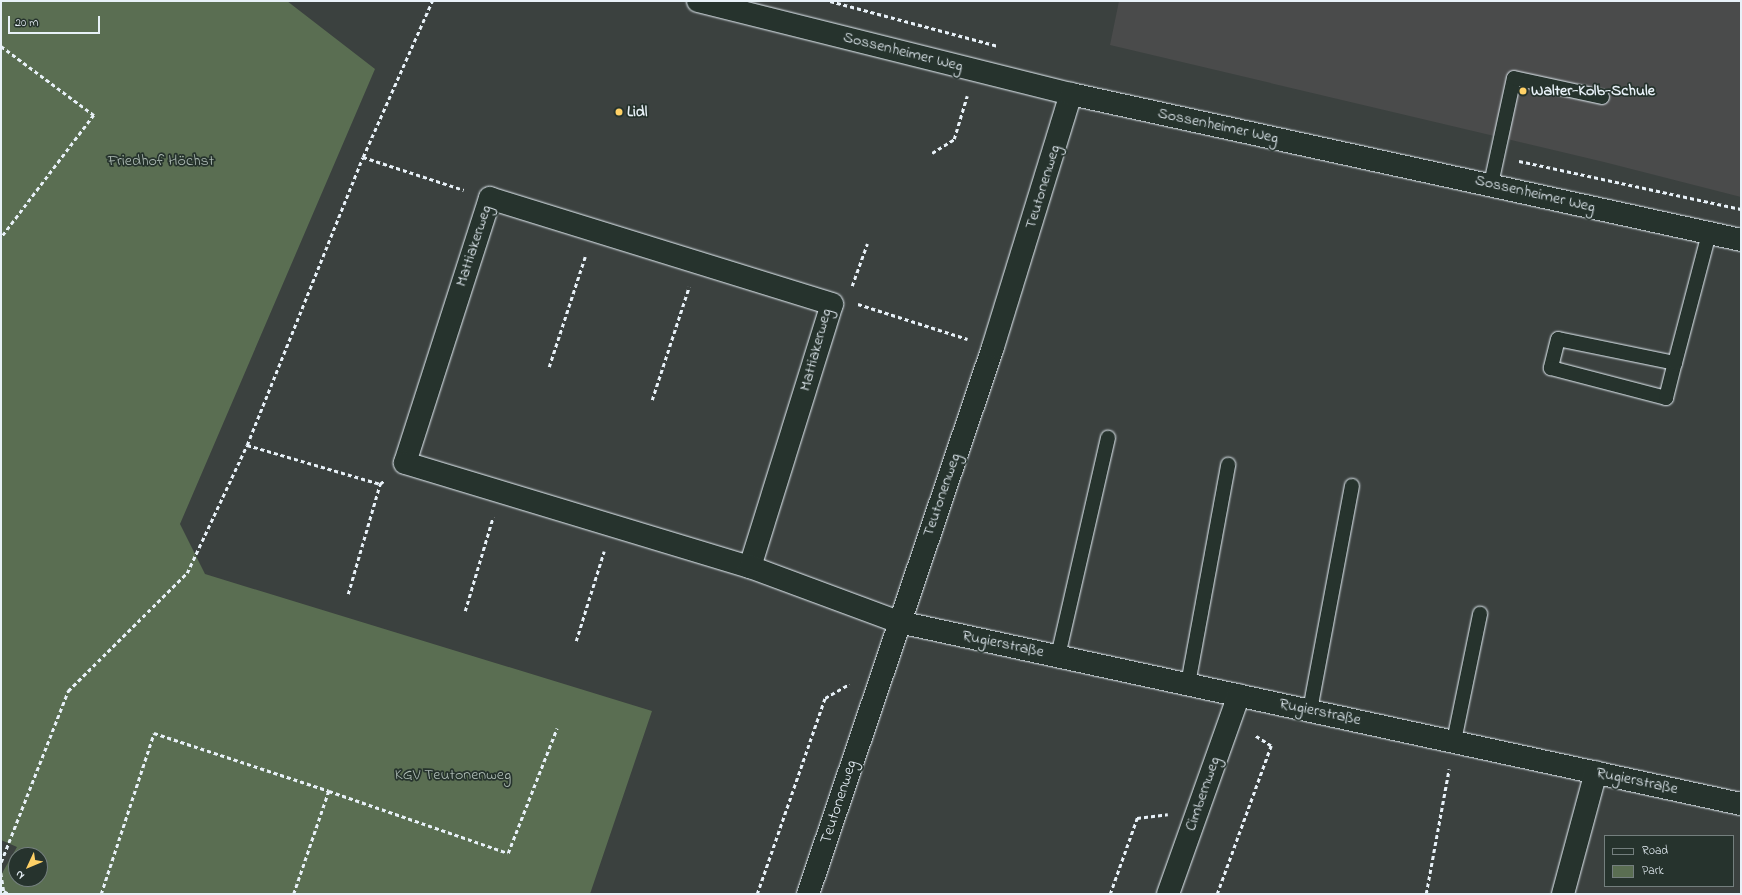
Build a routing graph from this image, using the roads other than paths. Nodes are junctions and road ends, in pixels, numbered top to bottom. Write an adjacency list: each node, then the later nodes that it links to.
1 (698, 1): 2 (street, Sossenheimer Weg)
2 (1072, 94): 4 (street, Sossenheimer Weg); 13 (street, Teutonenweg)
3 (1602, 97): 4 (lane)
4 (1491, 184): 5 (street, Sossenheimer Weg)
5 (1709, 233): 6 (street, Sossenheimer Weg); 7 (lane)
6 (1741, 240)
7 (1675, 363): 7 (lane)
8 (1108, 438): 14 (lane)
9 (1228, 465): 15 (lane)
10 (1352, 486): 17 (lane)
11 (750, 567): 11 (street, Mattiakerweg); 13 (street)
12 (1480, 614): 18 (lane)
13 (899, 622): 14 (street, Rugierstraße); 21 (street, Teutonenweg)
14 (1058, 656): 15 (street, Rugierstraße)
15 (1188, 684): 16 (street, Rugierstraße)
16 (1239, 695): 17 (street, Rugierstraße); 22 (street, Cimbernweg)
17 (1310, 710): 18 (street, Rugierstraße)
18 (1454, 741): 19 (street, Rugierstraße)
19 (1596, 772): 20 (street, Rugierstraße); 23 (street)
20 (1741, 804)
21 (808, 894)
22 (1168, 894)
23 (1563, 894)

